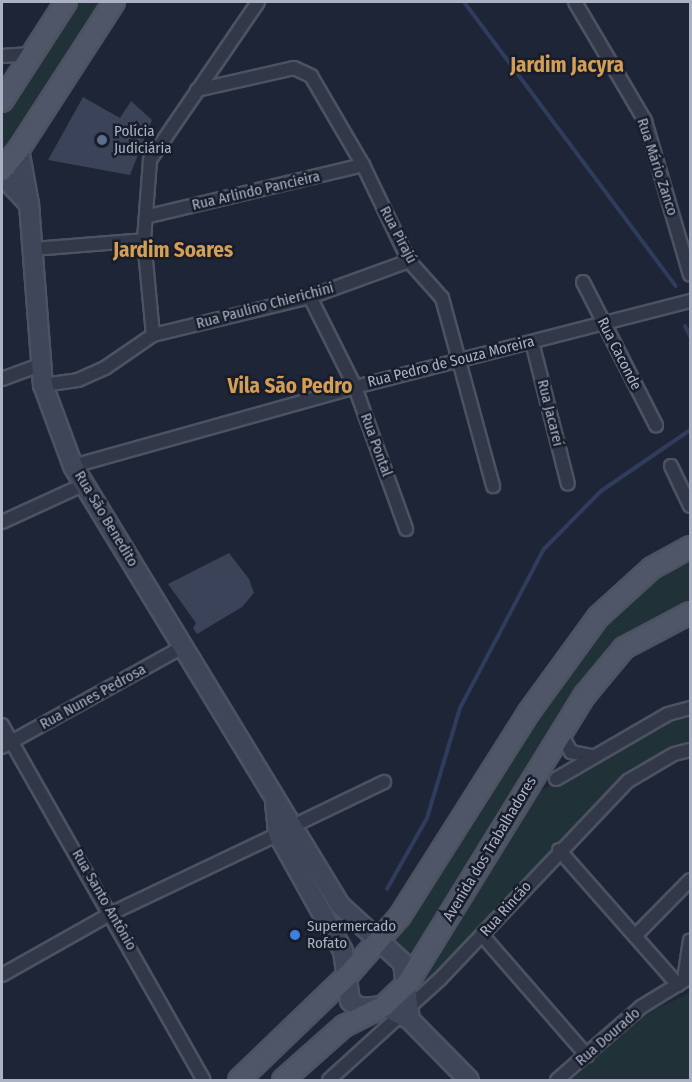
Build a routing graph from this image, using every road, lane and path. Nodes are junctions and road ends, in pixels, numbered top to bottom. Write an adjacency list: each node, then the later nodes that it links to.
1 (66, 2): 5 (main road)
2 (113, 2): 9 (main road)
3 (258, 2): 7 (street)
4 (575, 2): 18 (street, Rua Mário Zanco)
5 (33, 54): 6 (street); 8 (main road)
6 (2, 56)
7 (197, 90): 10 (street, Rua Pirajú); 14 (street)
8 (2, 101)
9 (20, 150): 11 (main road); 13 (main road, Rua São Benedito)
10 (363, 165): 14 (street, Rua Arlindo Pancieira); 17 (street, Rua Pirajú)
11 (2, 170)
12 (2, 175): 13 (main road)
13 (29, 204): 16 (main road, Rua São Benedito)
14 (149, 216): 15 (street)
15 (144, 240): 16 (street); 23 (street)
16 (33, 249): 26 (main road, Rua São Benedito)
17 (409, 261): 20 (street, Rua Paulino Chierichini); 25 (street, Rua Pirajú)
18 (690, 275)
19 (583, 282): 22 (street, Rua Caconde)
20 (310, 297): 23 (street, Rua Paulino Chierichini); 29 (street, Rua Pontal)
21 (690, 301): 22 (street, Rua Pedro de Souza Moreira)
22 (604, 323): 24 (street, Rua Pedro de Souza Moreira); 30 (street, Rua Caconde)
23 (153, 335): 28 (street)
24 (532, 342): 25 (street, Rua Pedro de Souza Moreira); 34 (street, Rua Jacareí)
25 (458, 361): 29 (street, Rua Pedro de Souza Moreira); 35 (street, Rua Pirajú)
26 (40, 365): 27 (street); 28 (main road, Rua São Benedito)
27 (2, 379)
28 (43, 385): 31 (main road, Rua São Benedito)
29 (355, 387): 31 (street, Rua Pedro de Souza Moreira); 38 (street, Rua Pontal)
30 (656, 425)
31 (73, 466): 33 (main road, Rua São Benedito)
32 (670, 466): 36 (street)
33 (85, 484): 37 (street); 41 (main road, Rua São Benedito)
34 (568, 484)
35 (493, 486)
36 (690, 506)
37 (2, 522)
38 (406, 529)
39 (690, 547): 57 (main road)
40 (690, 613): 44 (main road, Avenida dos Trabalhadores)
41 (183, 646): 45 (street, Rua Nunes Pedrosa); 50 (main road, Rua São Benedito)
42 (690, 708): 47 (street)
43 (2, 725): 45 (street, Rua Santo Antônio)
44 (560, 732): 47 (street); 61 (main road, Avenida dos Trabalhadores)
45 (6, 744): 53 (street, Rua Santo Antônio)
46 (690, 750): 51 (street, Rua Rincão)
47 (591, 756): 48 (street)
48 (556, 779)
49 (384, 782): 50 (street)
50 (292, 832): 53 (street); 57 (main road, Rua São Benedito); 59 (main road, Rua São Benedito)
51 (559, 850): 54 (street, Rua Rincão); 55 (street)
52 (690, 880): 55 (street)
53 (112, 913): 58 (street); 64 (street, Rua Santo Antônio)
54 (482, 935): 62 (street, Rua Rincão); 63 (street)
55 (635, 936): 60 (street)
56 (690, 940): 60 (street)
57 (375, 942): 59 (main road); 61 (main road)
58 (2, 975)
59 (348, 975): 62 (main road); 65 (main road)
60 (684, 981): 63 (street, Rua Dourado)
61 (407, 984): 62 (main road, Avenida dos Trabalhadores)
62 (401, 1012): 66 (main road, Avenida dos Trabalhadores); 67 (street, Rua Rincão); 68 (main road)
63 (587, 1056): 69 (street, Rua Dourado)
64 (207, 1079)
65 (240, 1080)
66 (283, 1080)
67 (329, 1080)
68 (469, 1080)
69 (557, 1080)

